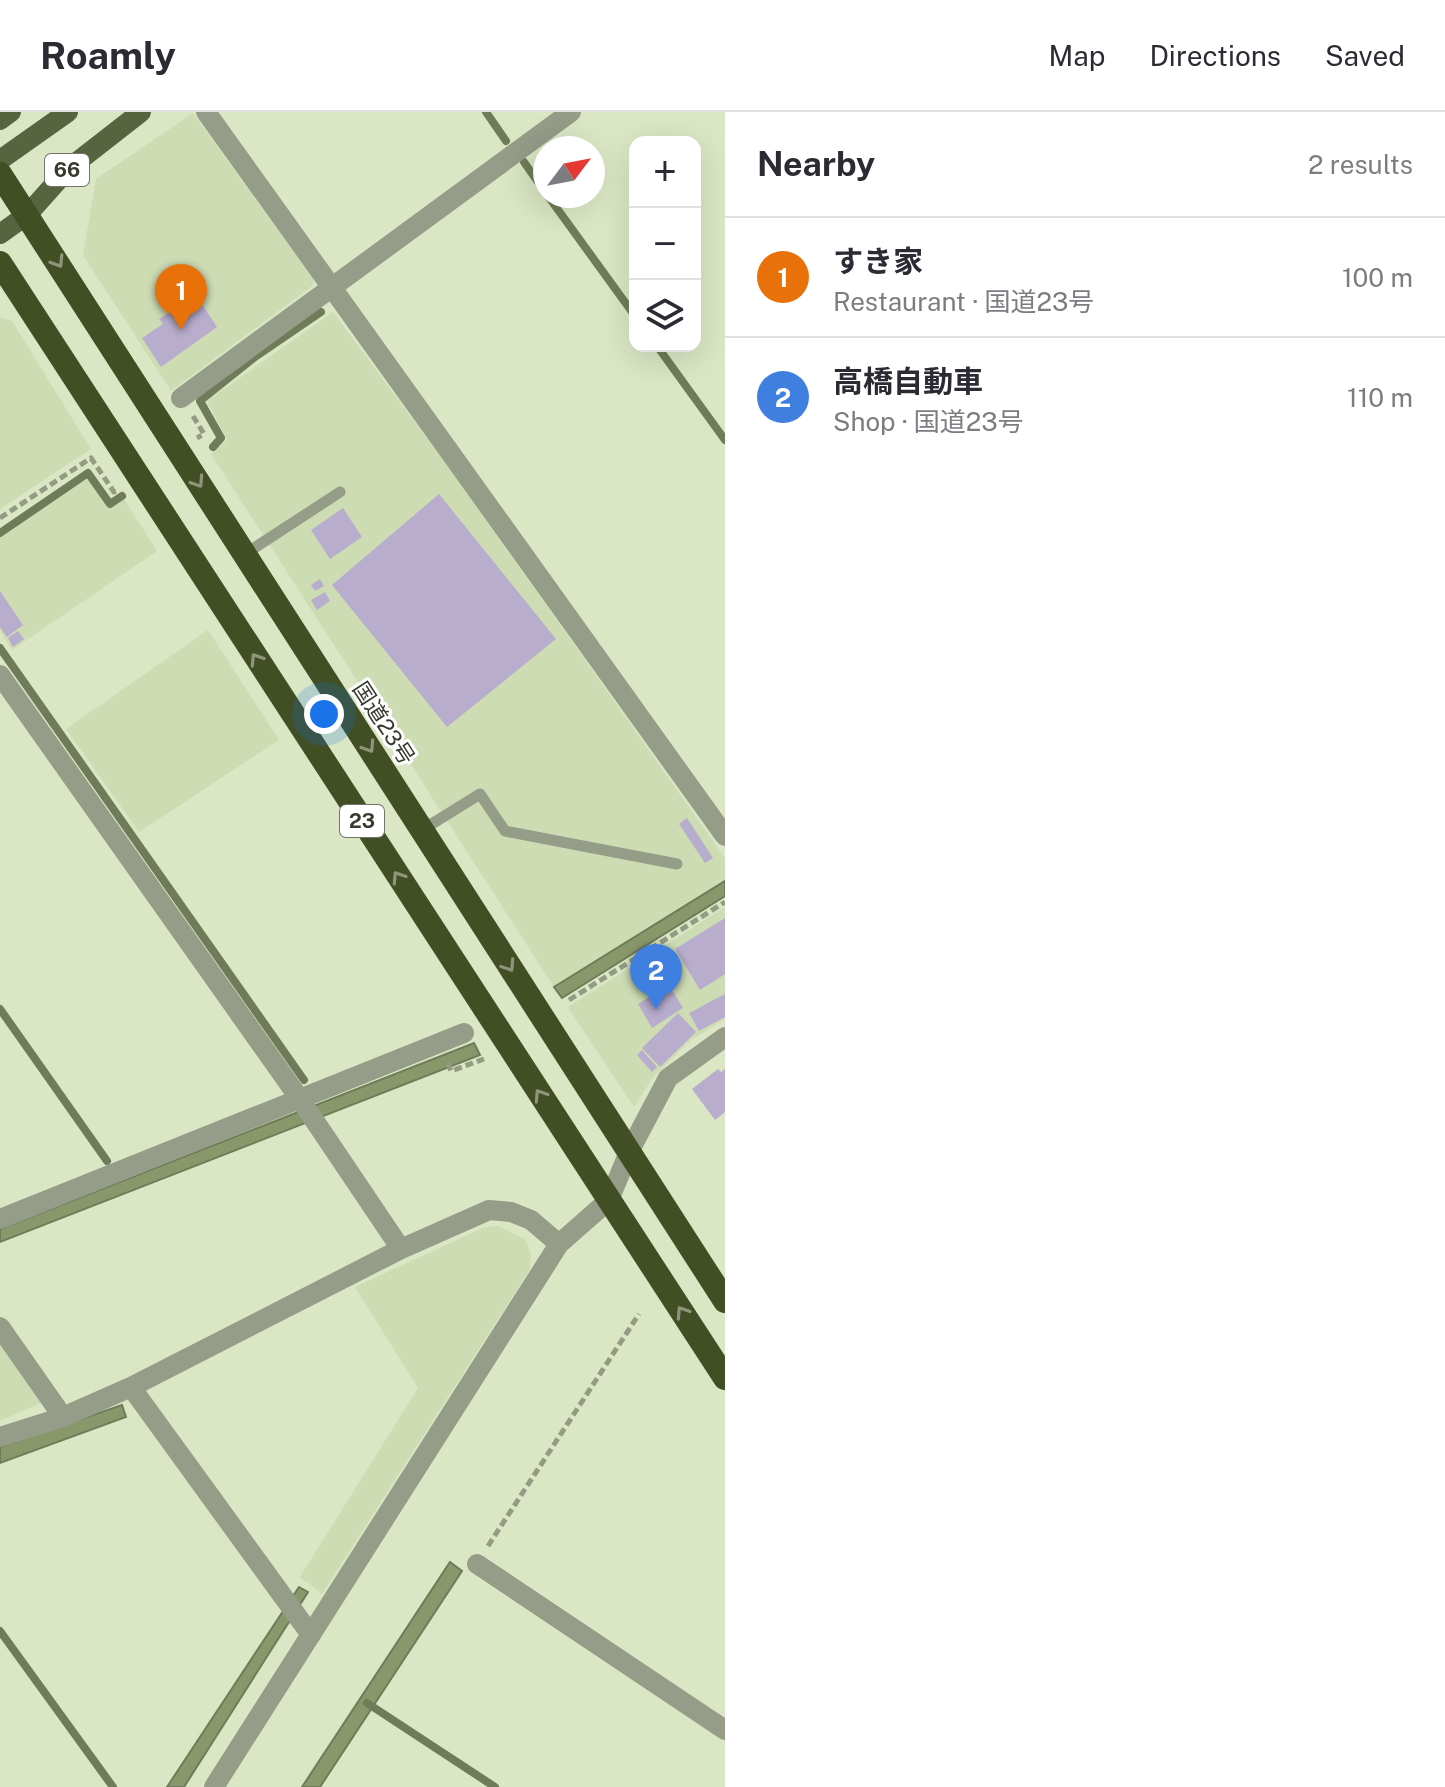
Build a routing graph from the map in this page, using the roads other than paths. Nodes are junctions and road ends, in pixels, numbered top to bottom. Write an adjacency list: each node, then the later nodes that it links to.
1 (11, 112): 6 (main road)
2 (68, 112): 7 (main road, 66)
3 (141, 112): 9 (main road, 66)
4 (206, 112): 12 (street)
5 (571, 112): 12 (street)
6 (0, 120)
7 (0, 160)
8 (0, 174): 9 (highway, 国道23号 / 23)
9 (28, 214): 10 (main road, 66); 15 (highway, 国道23号 / 23, one-way to 15)
10 (0, 234)
11 (0, 263): 24 (highway, 23, one-way to 11)
12 (329, 287): 13 (street); 18 (street)
13 (181, 398)
14 (340, 492): 15 (lane)
15 (245, 555): 17 (highway, 国道23号 / 23, one-way to 17)
16 (0, 675): 22 (street)
17 (422, 830): 19 (lane); 23 (highway, 国道23号 / 23, one-way to 23)
18 (725, 836)
19 (677, 864)
20 (464, 1033): 22 (street)
21 (725, 1037): 23 (street)
22 (302, 1102): 25 (street); 27 (street)
23 (629, 1152): 24 (street); 28 (highway, 国道23号 / 23)
24 (609, 1200): 26 (street); 30 (highway, 23, one-way to 24)
25 (0, 1219)
26 (559, 1244): 27 (street); 35 (street)
27 (401, 1249): 31 (street)
28 (725, 1301)
29 (0, 1327): 32 (street)
30 (725, 1378)
31 (131, 1387): 32 (street); 35 (street)
32 (63, 1417): 33 (street)
33 (0, 1437)
34 (477, 1564): 36 (street)
35 (311, 1635): 37 (street)
36 (725, 1730)
37 (214, 1787)

